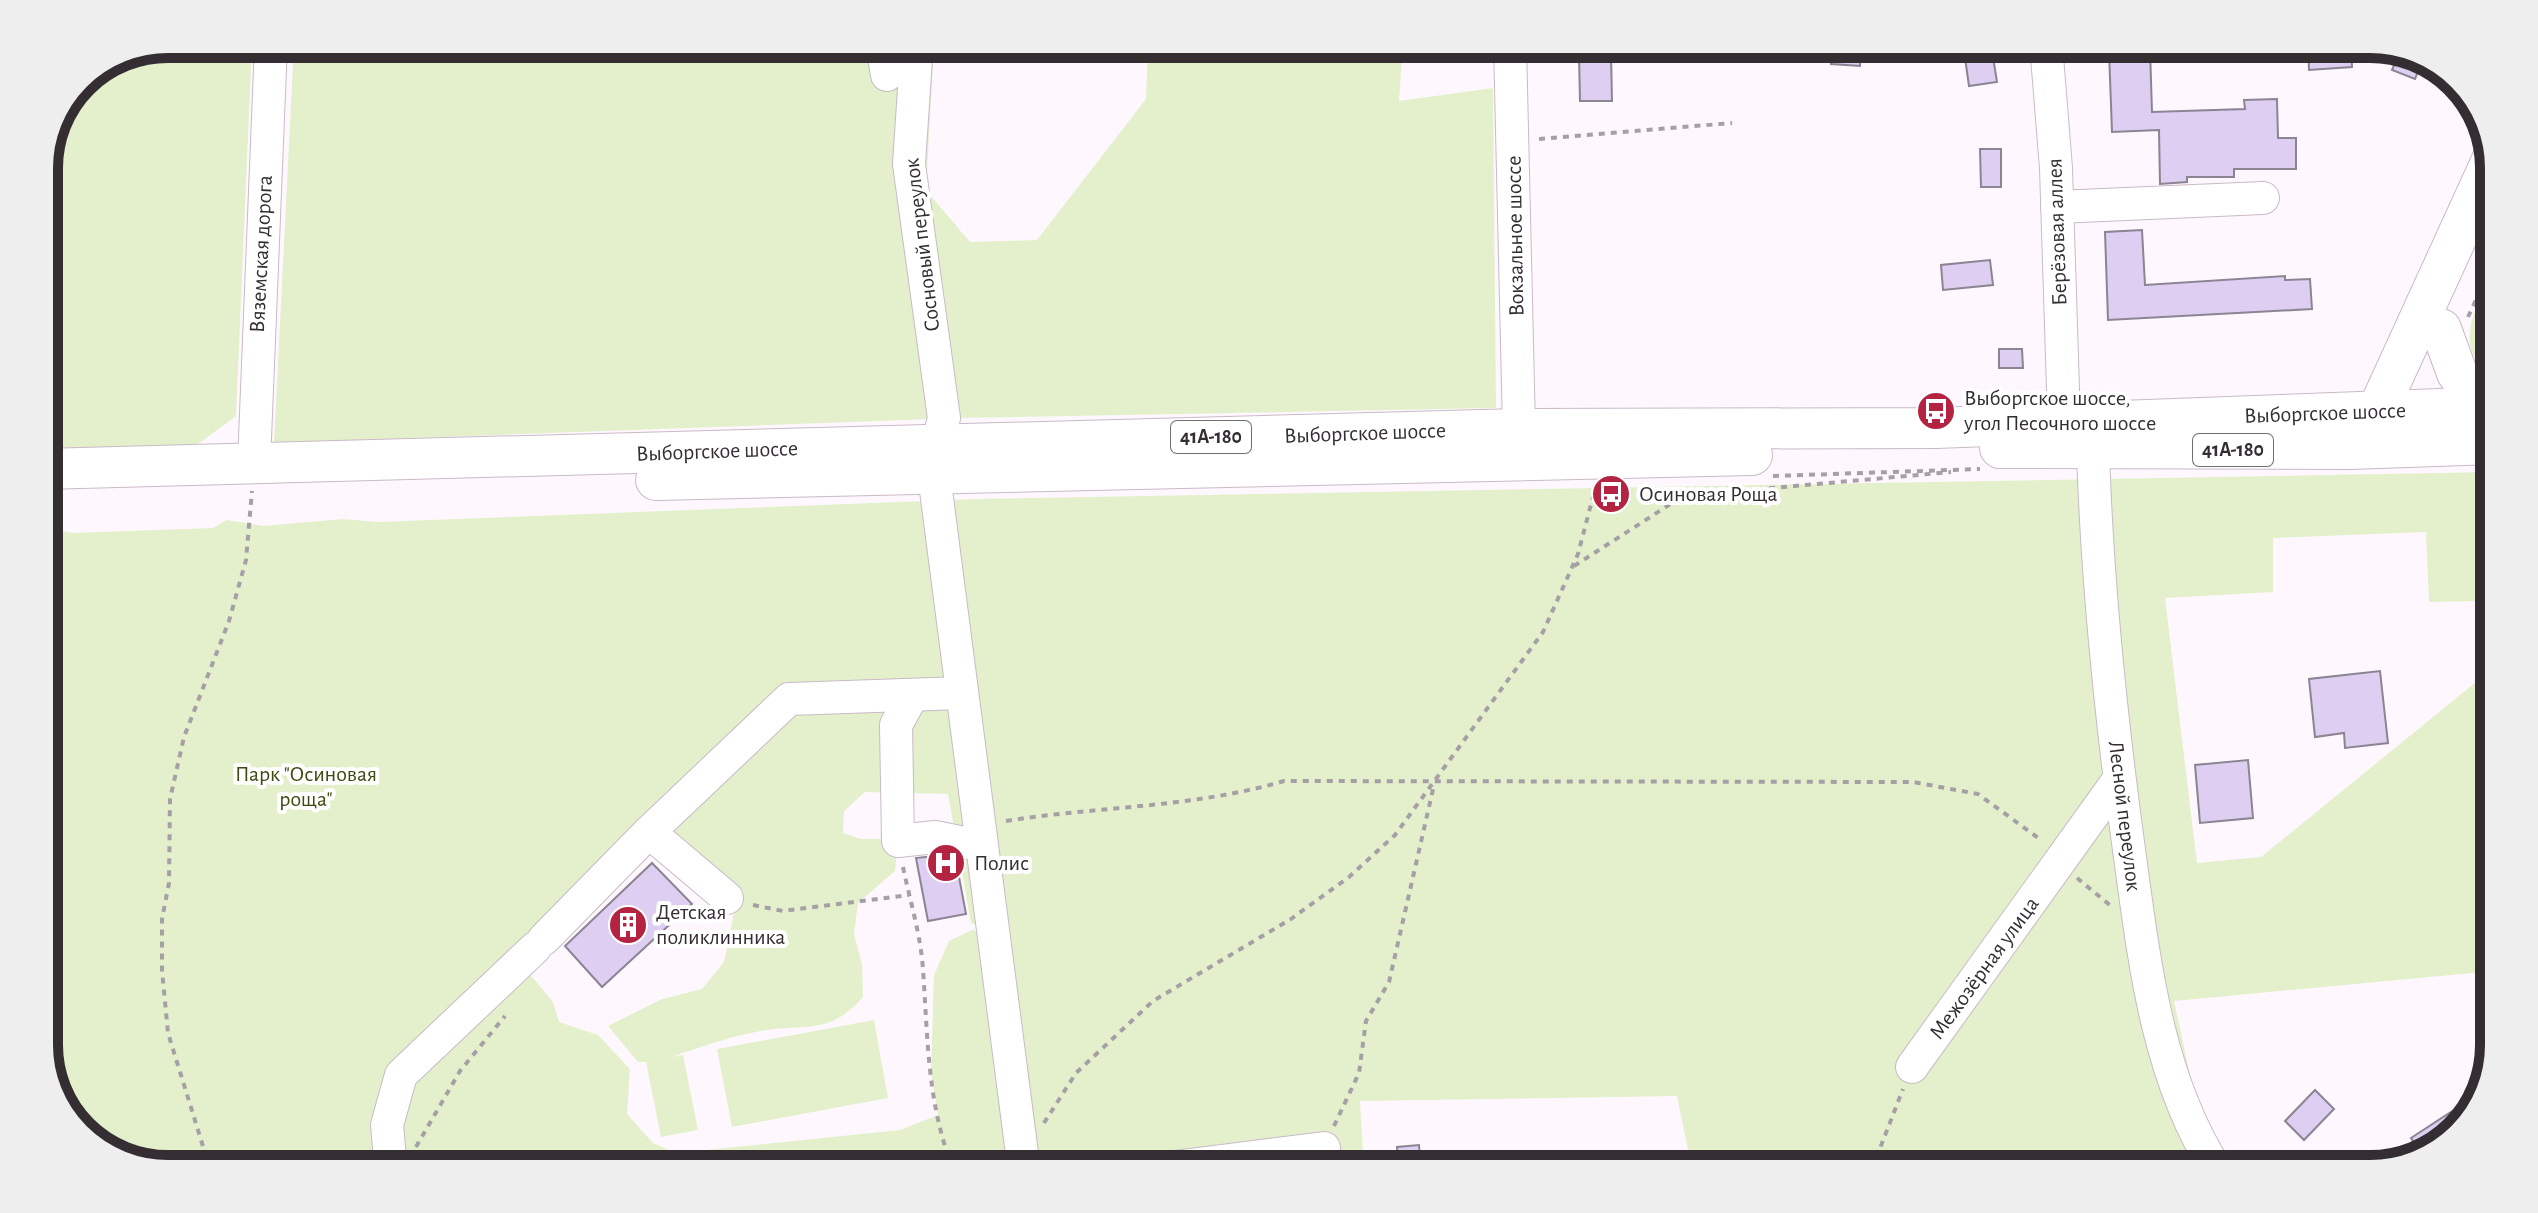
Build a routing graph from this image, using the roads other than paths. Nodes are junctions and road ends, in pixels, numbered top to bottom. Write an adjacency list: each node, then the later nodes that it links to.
1 (270, 58): 18 (street, Вяземская дорога)
2 (916, 58): 16 (street, Сосновый переулок)
3 (1510, 58): 14 (street, Вокзальное шоссе)
4 (2047, 58): 7 (street, Берёзовая аллея)
5 (2480, 190): 13 (main road)
6 (2263, 198): 7 (street)
7 (2057, 207): 12 (street, Берёзовая аллея)
8 (2480, 246): 9 (main road)
9 (2452, 327): 10 (main road); 13 (main road)
10 (2480, 406)
11 (2480, 420): 13 (main road, Выборгское шоссе / 41А-180)
12 (2064, 421): 13 (main road, Выборгское шоссе / 41А-180); 14 (main road, Выборгское шоссе / 41А-180)
13 (2384, 424): 15 (main road, Выборгское шоссе / 41А-180)
14 (1519, 429): 16 (main road, Выборгское шоссе / 41А-180)
15 (2093, 451): 16 (main road, Выборгское шоссе / 41А-180); 22 (street, Лесной переулок)
16 (936, 460): 18 (main road, Выборгское шоссе / 41А-180); 20 (street, Сосновый переулок)
17 (58, 470): 18 (main road, Выборгское шоссе / 41А-180)
18 (252, 489): 19 (main road, Выборгское шоссе / 41А-180)
19 (58, 492)
20 (962, 693): 21 (street); 24 (street, Сосновый переулок)
21 (912, 696): 23 (street); 24 (street)
22 (2119, 779): 26 (street, Межозёрная улица); 31 (street, Лесной переулок)
23 (649, 832): 25 (street); 28 (street)
24 (980, 833): 29 (street, Сосновый переулок)
25 (727, 898)
26 (1912, 1067)
27 (1324, 1148): 30 (street)
28 (400, 1155)
29 (1022, 1155)
30 (1269, 1155)
31 (2208, 1155)

